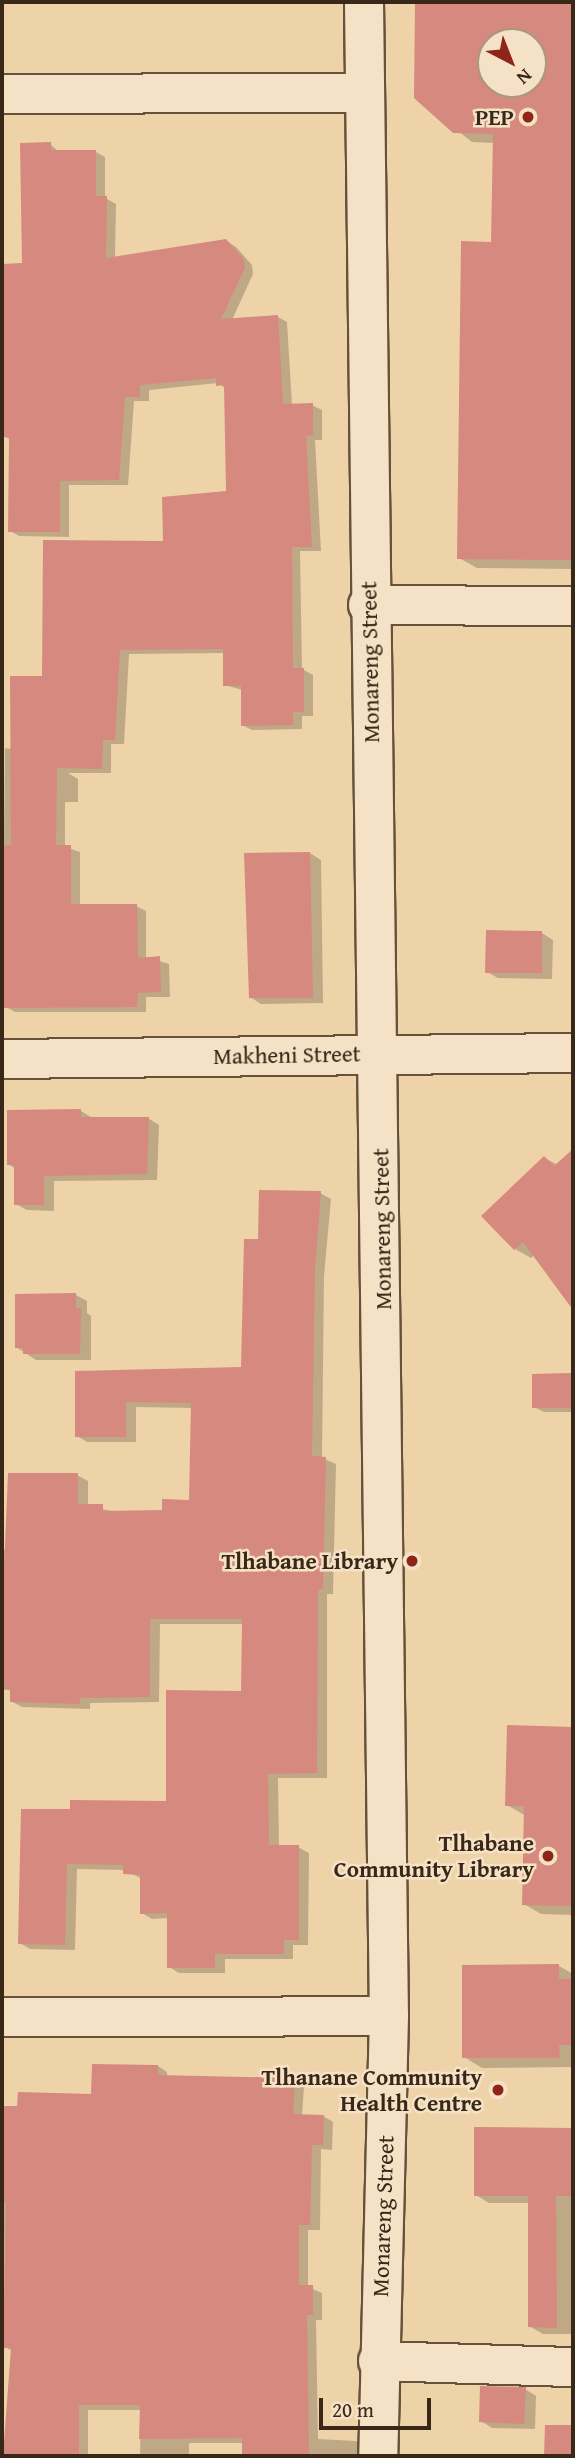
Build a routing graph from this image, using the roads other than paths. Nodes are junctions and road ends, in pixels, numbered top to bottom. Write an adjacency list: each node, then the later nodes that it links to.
1 (364, 2): 2 (street, Monareng Street)
2 (363, 93): 3 (street); 4 (street, Monareng Street)
3 (2, 94)
4 (368, 605): 5 (street); 7 (street, Monareng Street)
5 (573, 607)
6 (573, 1053): 7 (street, Makheni Street)
7 (380, 1054): 8 (street, Makheni Street); 9 (street, Monareng Street)
8 (2, 1059)
9 (389, 2016): 10 (street); 11 (street, Monareng Street)
10 (2, 2017)
11 (378, 2361): 12 (street); 13 (street, Monareng Street)
12 (573, 2367)
13 (378, 2456)

